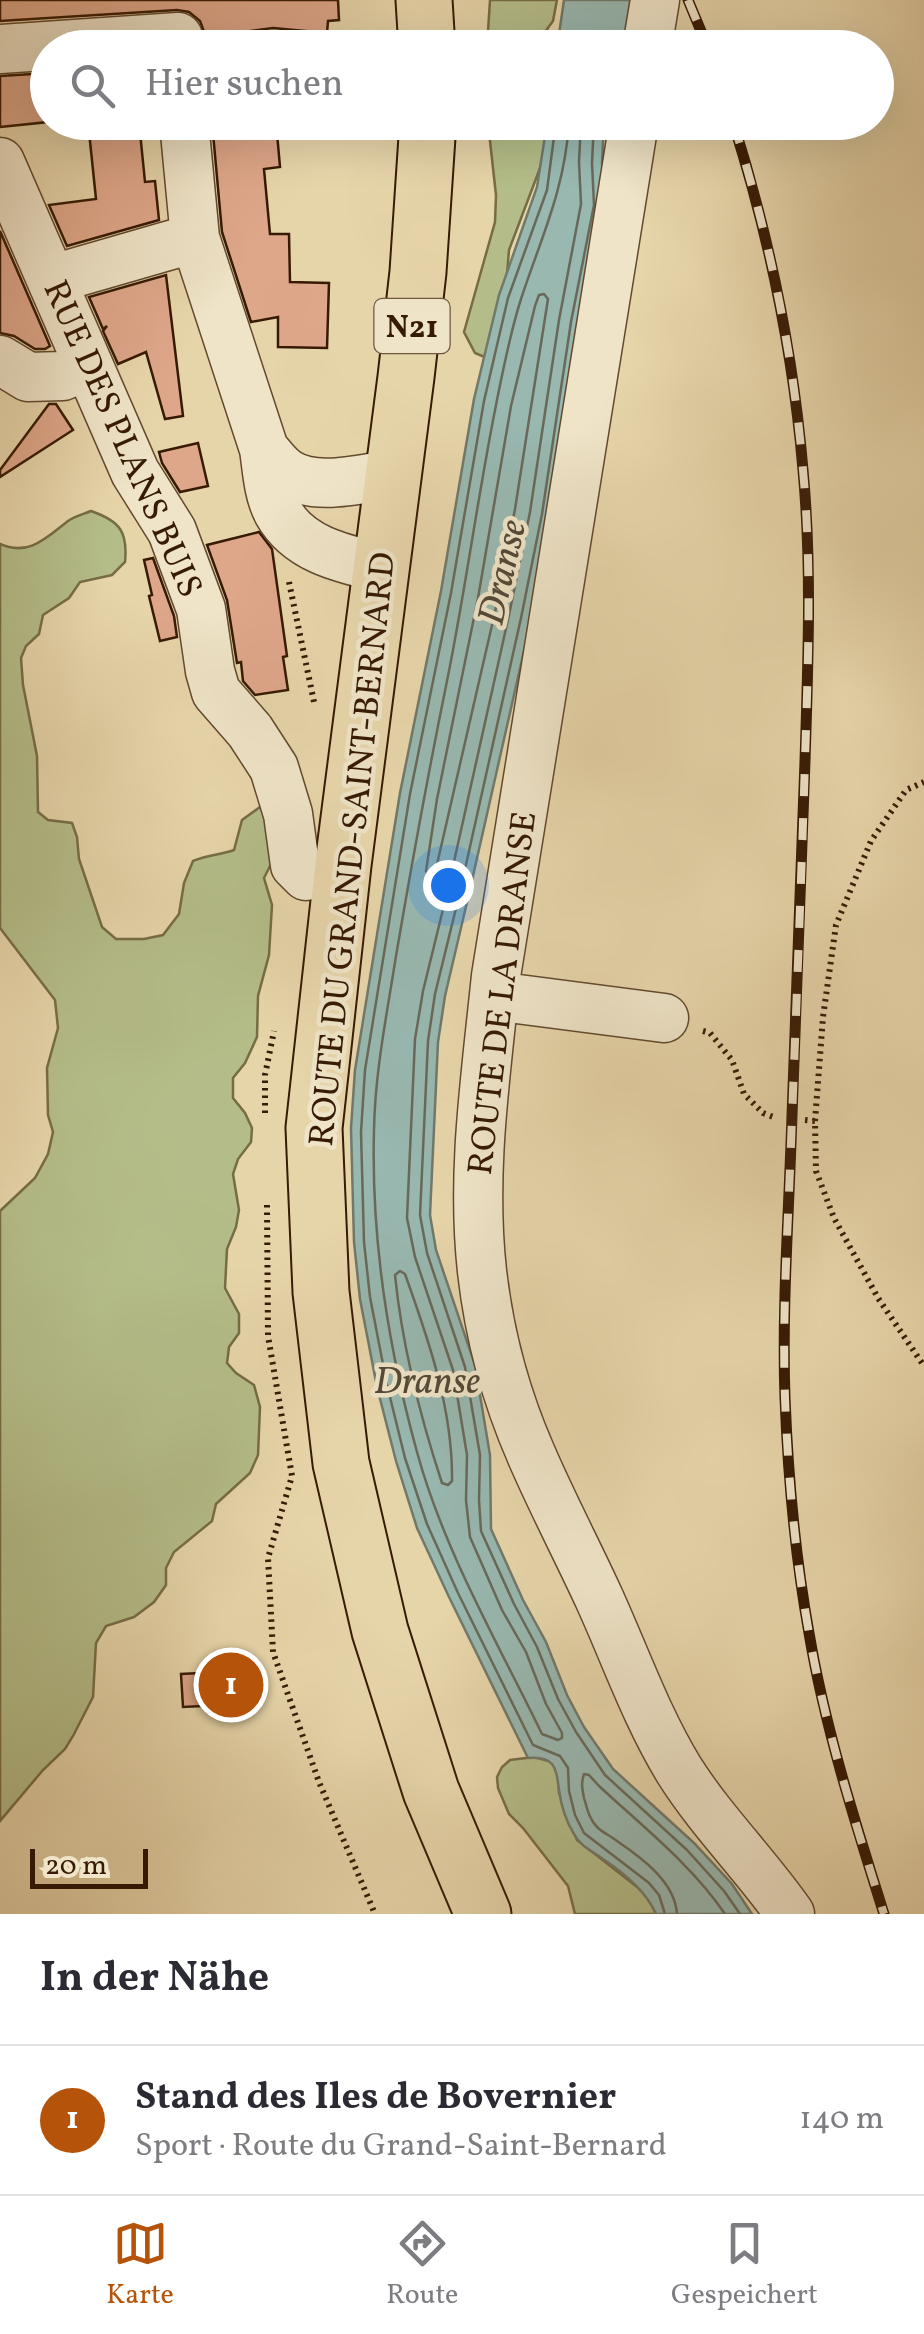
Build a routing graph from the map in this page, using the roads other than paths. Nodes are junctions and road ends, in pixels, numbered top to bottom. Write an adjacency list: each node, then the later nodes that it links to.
1 (424, 0): 3 (main road)
2 (655, 0): 4 (street)
3 (426, 30)
4 (650, 30)
5 (30, 45): 6 (street)
6 (0, 49)
7 (186, 140): 11 (street)
8 (427, 140): 16 (main road, ROUTE DU GRAND-SAINT-BERNARD / N21)
9 (631, 140): 19 (street, ROUTE DE LA DRANSE)
10 (0, 162): 12 (street, RUE DES PLANS BUIS)
11 (195, 238): 12 (street); 15 (street)
12 (53, 280): 14 (street, RUE DES PLANS BUIS)
13 (0, 360): 14 (street)
14 (86, 364): 18 (street, RUE DES PLANS BUIS)
15 (264, 449): 16 (street); 17 (street)
16 (394, 474): 17 (main road, ROUTE DU GRAND-SAINT-BERNARD / N21)
17 (382, 568): 21 (main road, ROUTE DU GRAND-SAINT-BERNARD / N21)
18 (306, 876)
19 (494, 996): 20 (street); 22 (street, ROUTE DE LA DRANSE)
20 (664, 1018)
21 (483, 1914)
22 (790, 1914)

